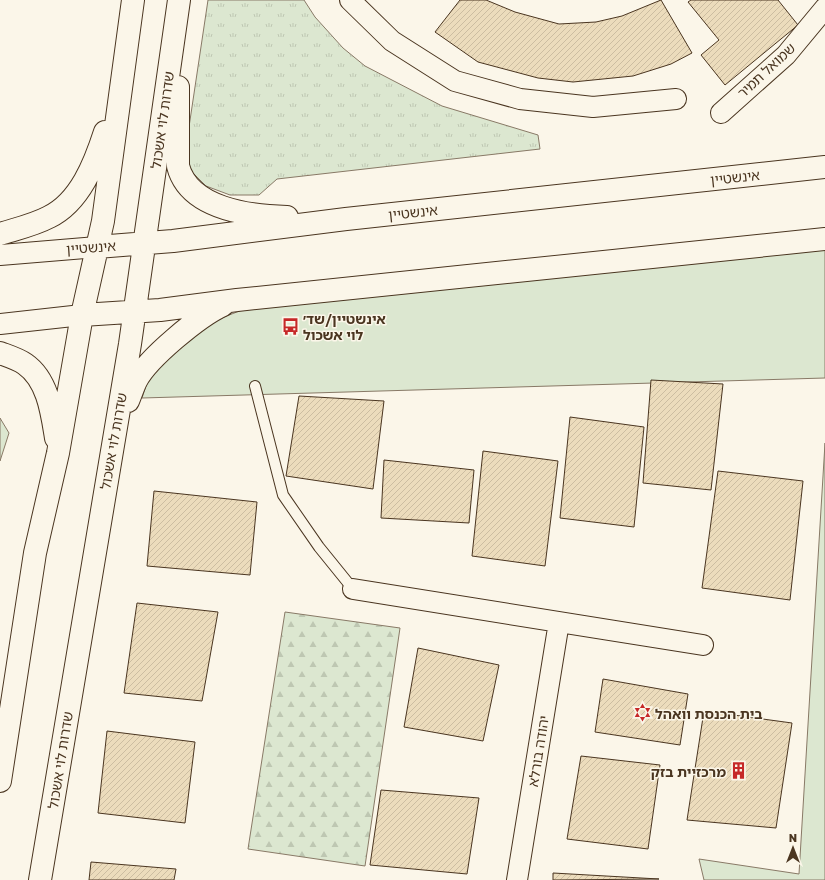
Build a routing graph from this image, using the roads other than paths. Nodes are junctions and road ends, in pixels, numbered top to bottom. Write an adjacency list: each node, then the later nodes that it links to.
1 (133, 0): 5 (street)
2 (350, 0): 6 (street)
3 (178, 4): 9 (street); 12 (street, שדרות לוי אשכול)
4 (825, 8): 7 (street, שמואל תמיר)
5 (122, 77): 10 (street); 13 (street)
6 (676, 99)
7 (720, 113)
8 (825, 167): 9 (street, אינשטיין)
9 (346, 219): 12 (street, אינשטיין)
10 (0, 234)
11 (825, 239): 15 (street)
12 (145, 243): 13 (street, אינשטיין); 16 (street, שדרות לוי אשכול)
13 (97, 247): 14 (street, אינשטיין); 17 (street)
14 (0, 255)
15 (237, 300): 16 (street); 21 (street)
16 (134, 311): 17 (street); 21 (street, שדרות לוי אשכול)
17 (82, 315): 18 (street); 22 (street)
18 (0, 324)
19 (0, 352): 22 (street)
20 (254, 386): 23 (lane)
21 (113, 439): 27 (street, שדרות לוי אשכול)
22 (58, 453): 26 (street)
23 (353, 589): 24 (street)
24 (559, 622): 25 (street); 28 (street, יהודה בורלא)
25 (703, 645)
26 (0, 781)
27 (40, 880)
28 (518, 880)

